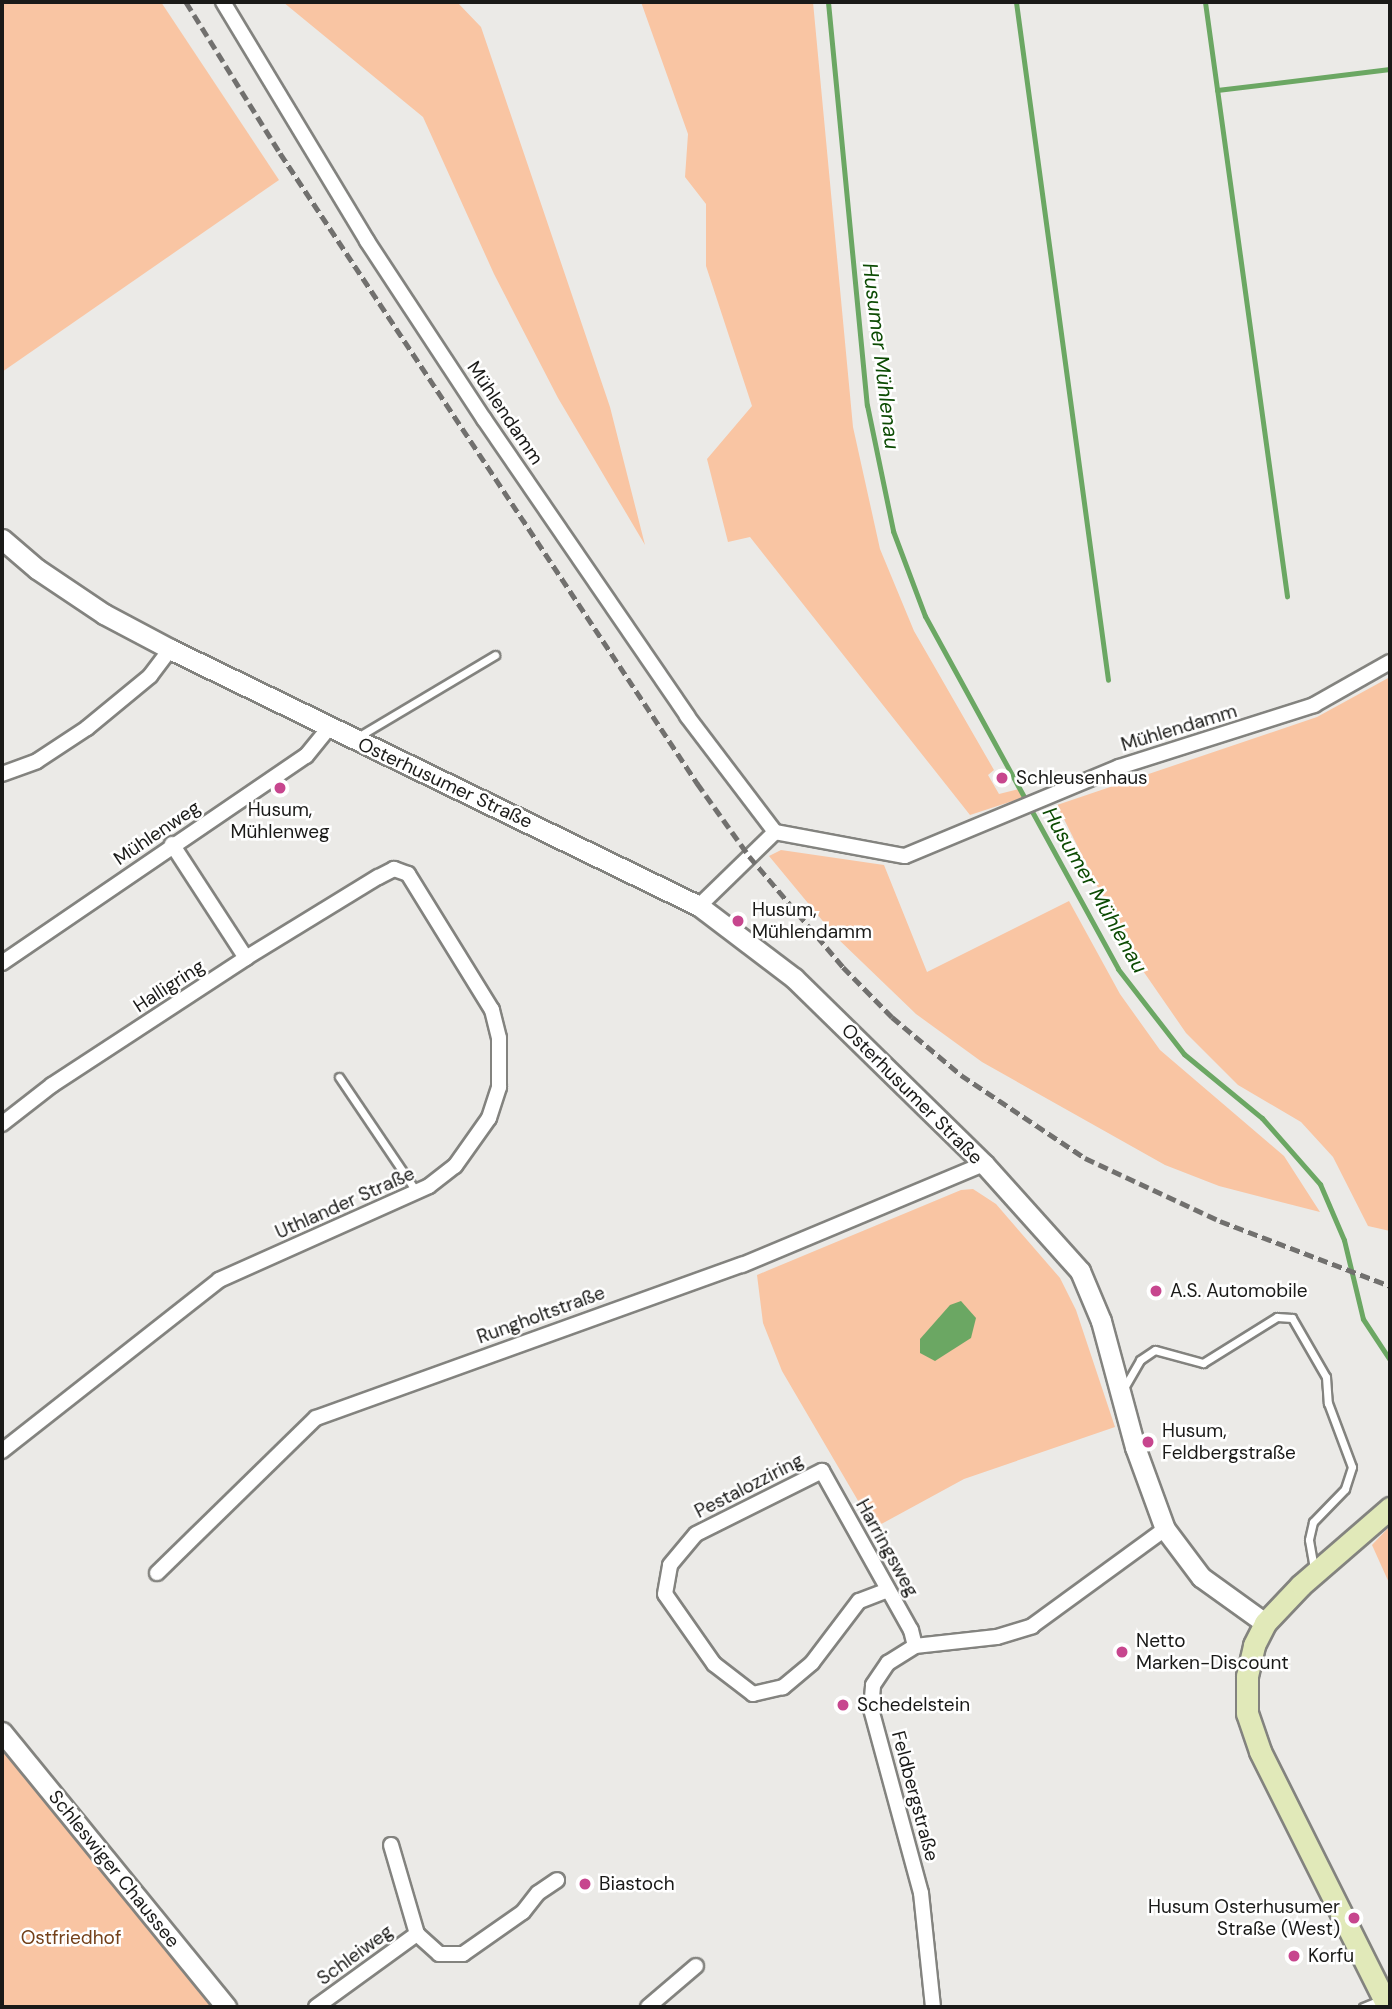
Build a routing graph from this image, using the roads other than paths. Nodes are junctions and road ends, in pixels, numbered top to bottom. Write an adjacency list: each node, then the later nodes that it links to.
1 (223, 2): 9 (street, Mühlendamm)
2 (2, 539): 3 (street, Osterhusumer Straße)
3 (170, 649): 6 (street, Osterhusumer Straße); 8 (street)
4 (495, 655): 7 (lane)
5 (1390, 663): 9 (street, Mühlendamm)
6 (328, 729): 7 (street, Osterhusumer Straße); 10 (street, Mühlenweg)
7 (352, 740): 11 (street, Osterhusumer Straße)
8 (2, 774)
9 (775, 832): 11 (street)
10 (172, 844): 12 (street); 13 (street, Mühlenweg)
11 (699, 906): 16 (street, Osterhusumer Straße)
12 (246, 958): 15 (street, Halligring); 17 (street, Uthlander Straße)
13 (2, 963)
14 (339, 1077): 17 (lane)
15 (2, 1124)
16 (984, 1164): 18 (street, Osterhusumer Straße); 23 (street, Rungholtstraße)
17 (416, 1192): 19 (street, Uthlander Straße)
18 (1122, 1391): 22 (street, Osterhusumer Straße); 24 (lane)
19 (2, 1451)
20 (821, 1471): 25 (street, Harringsweg); 25 (street, Pestalozziring)
21 (1390, 1508): 24 (main road)
22 (1165, 1529): 26 (street, Osterhusumer Straße); 27 (street, Feldbergstraße)
23 (157, 1573)
24 (1315, 1573): 26 (main road)
25 (888, 1590): 27 (street, Harringsweg)
26 (1265, 1623): 33 (main road)
27 (915, 1646): 37 (street, Feldbergstraße)
28 (2, 1732): 34 (street, Schleswiger Chaussee)
29 (391, 1844): 31 (street, Schleiweg)
30 (557, 1880): 31 (street, Schleiweg)
31 (417, 1934): 35 (street, Schleiweg)
32 (696, 1966): 36 (street)
33 (1386, 2003): 38 (lane)
34 (226, 2007)
35 (316, 2007)
36 (648, 2007)
37 (933, 2007)
38 (1363, 2007)

